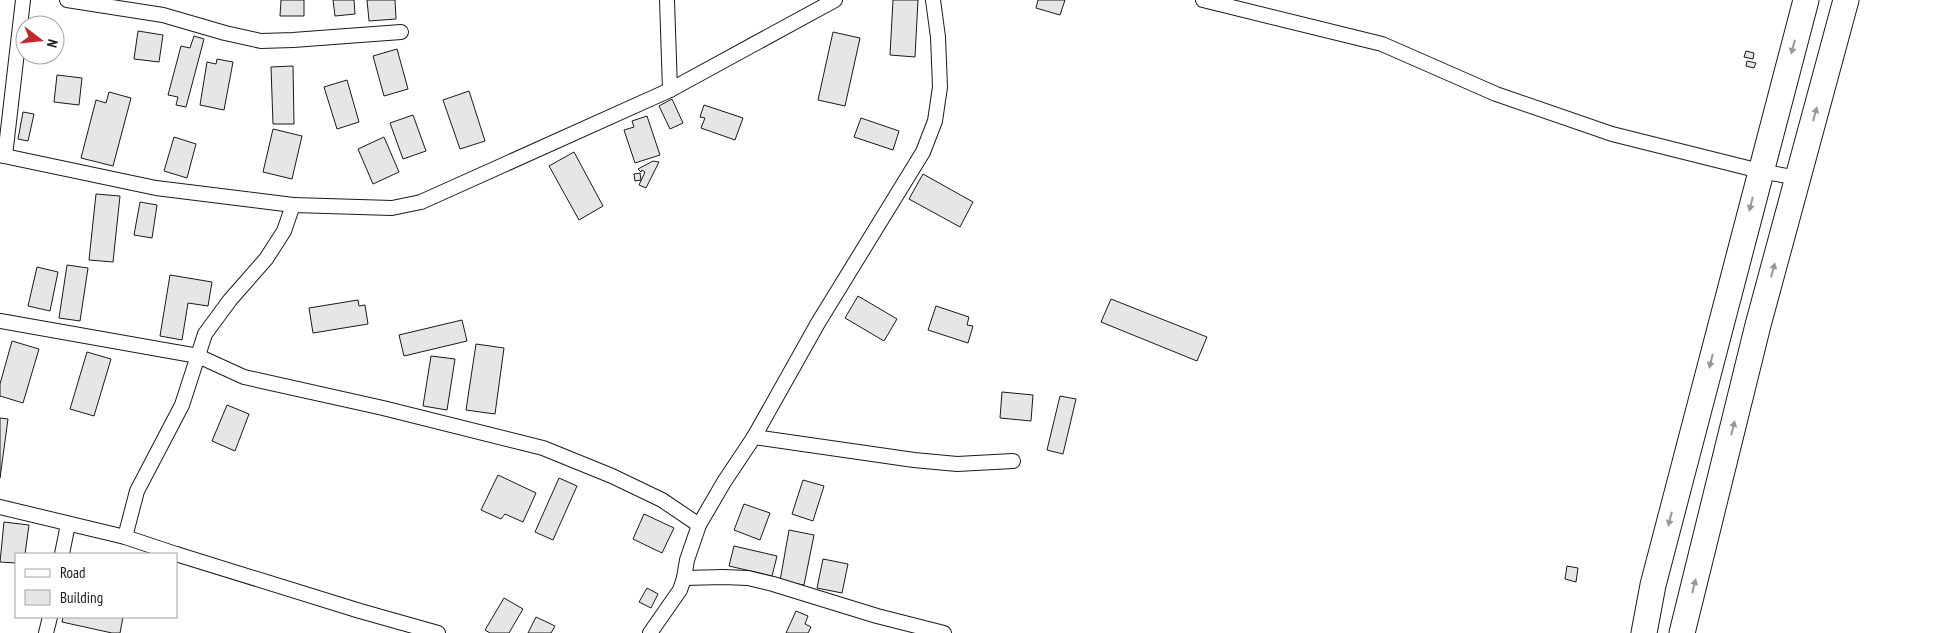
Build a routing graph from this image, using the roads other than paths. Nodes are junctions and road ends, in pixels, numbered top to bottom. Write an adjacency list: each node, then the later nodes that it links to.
1 (23, 0): 11 (street)
2 (66, 0): 9 (street)
3 (667, 0): 10 (street)
4 (835, 0): 10 (street)
5 (933, 0): 17 (street)
6 (1203, 0): 12 (street)
7 (1806, 0): 12 (highway, one-way to 12)
8 (1846, 0): 13 (highway, one-way to 8)
9 (401, 32)
10 (670, 90): 14 (street)
11 (3, 156): 14 (street)
12 (1760, 171): 13 (street); 32 (highway, one-way to 32)
13 (1798, 178): 33 (highway, one-way to 13)
14 (294, 205): 16 (street)
15 (0, 321): 16 (street)
16 (198, 356): 21 (street); 22 (street)
17 (754, 437): 18 (street); 21 (street)
18 (1013, 461)
19 (0, 507): 20 (street)
20 (68, 524): 22 (street); 23 (street)
21 (699, 525): 26 (street)
22 (125, 538): 24 (street)
23 (62, 553)
24 (173, 553)
25 (178, 555): 29 (street)
26 (684, 578): 30 (street); 31 (street)
27 (50, 618): 28 (street)
28 (46, 633)
29 (438, 633)
30 (650, 633)
31 (944, 633)
32 (1644, 633)
33 (1682, 633)

